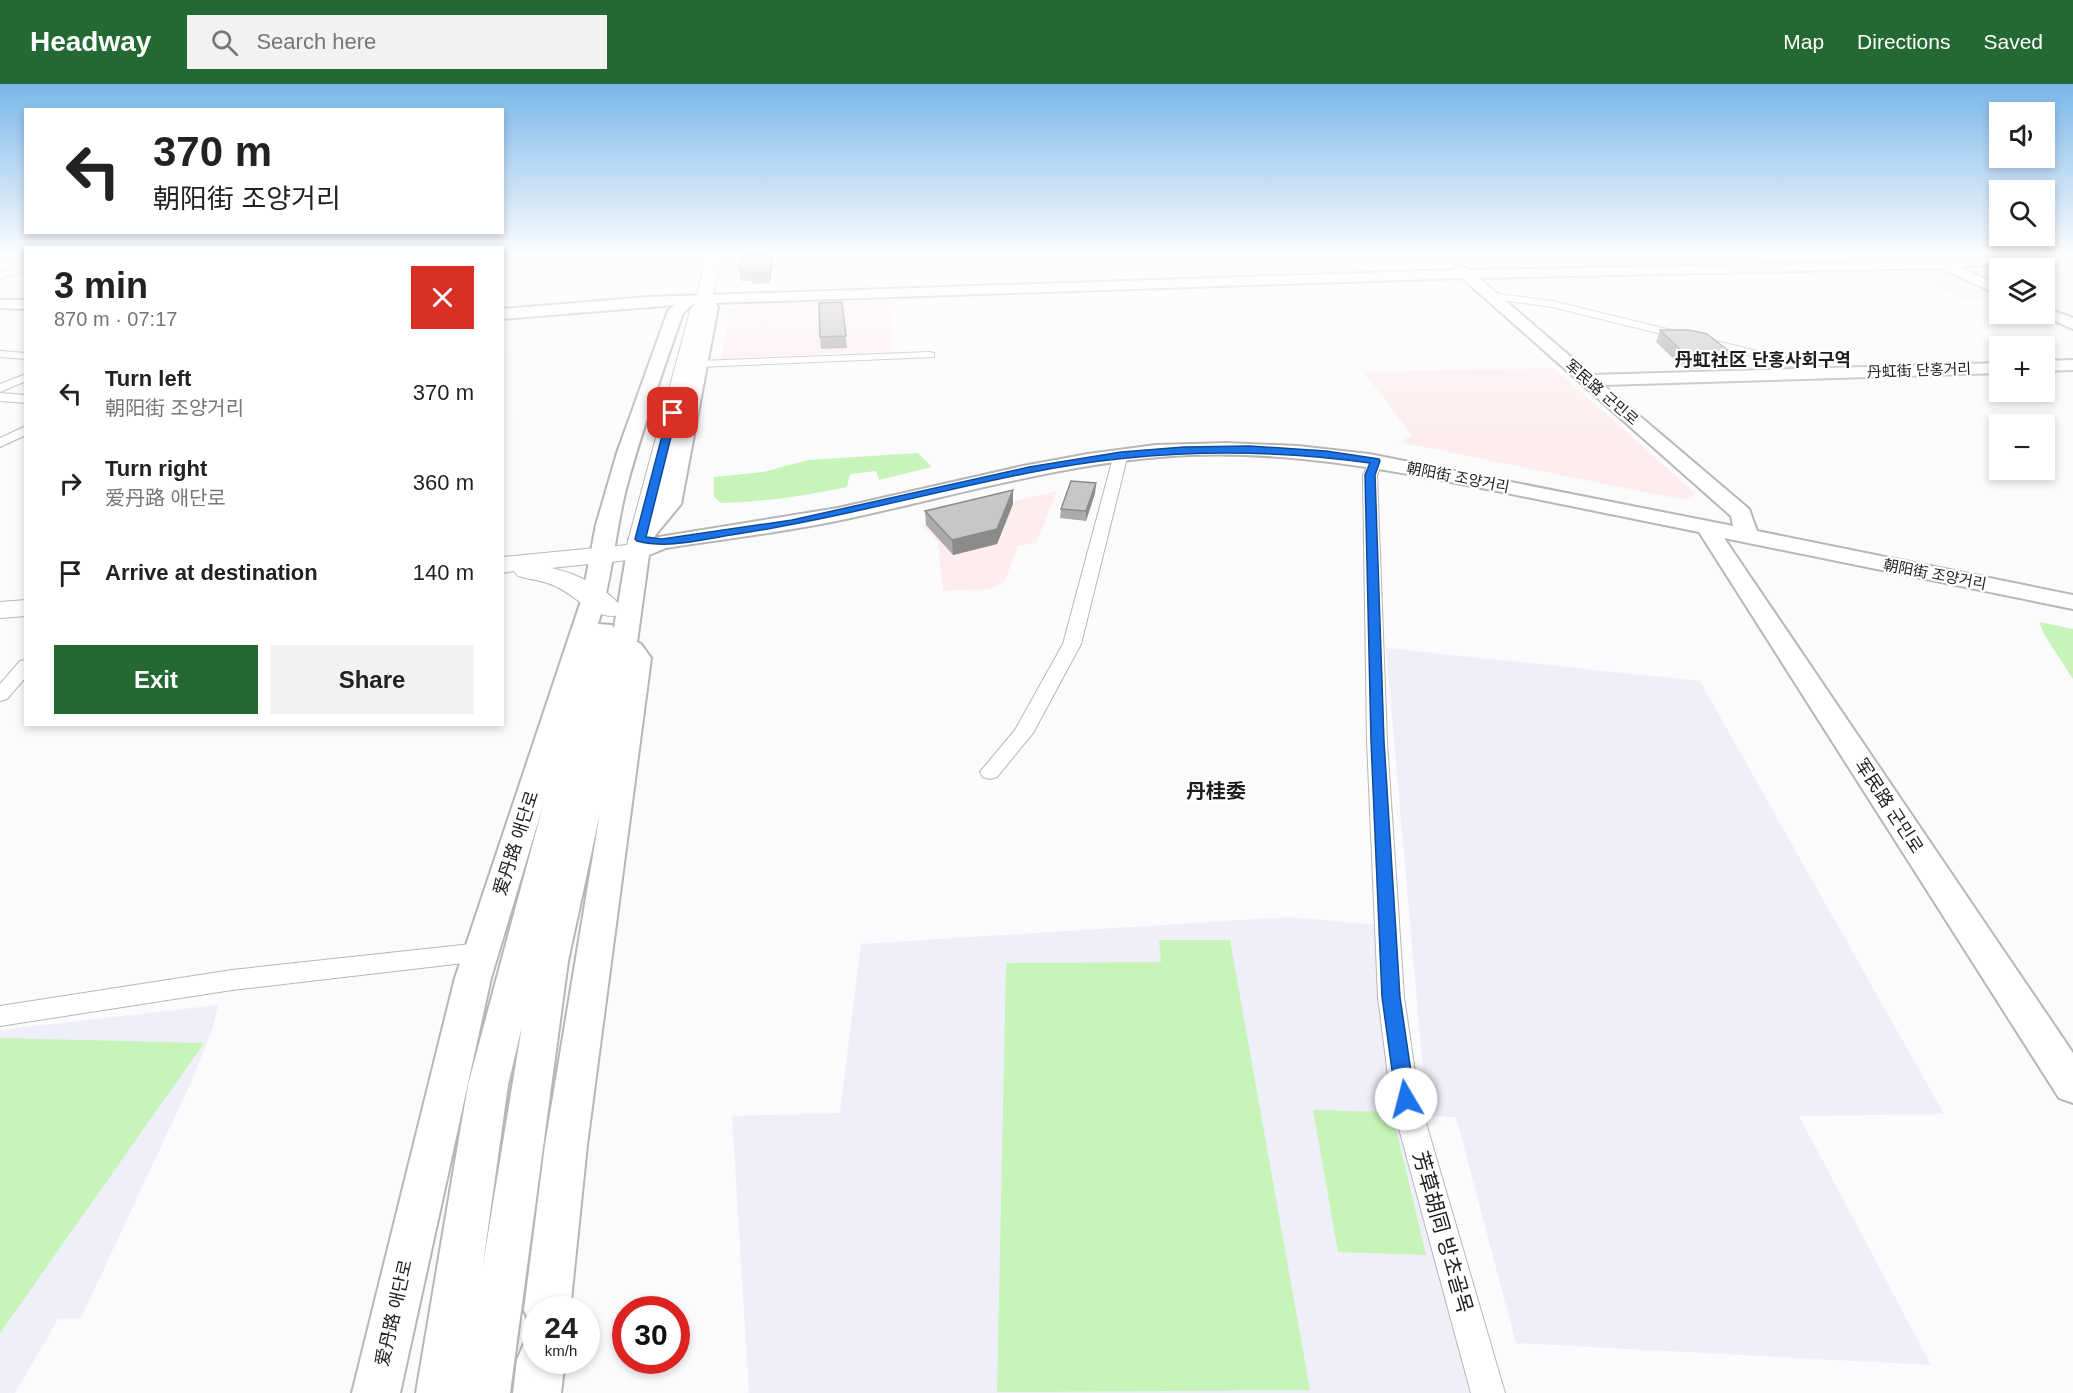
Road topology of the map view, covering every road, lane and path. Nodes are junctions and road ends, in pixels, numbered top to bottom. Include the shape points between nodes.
1 (690, 316) edge
2 (708, 316) edge
3 (1514, 316) edge
4 (1602, 316) edge
5 (2055, 317) edge
6 (2073, 324) edge
7 (0, 354) edge
8 (930, 355) dead end
9 (24, 356) edge
10 (699, 364) junction
11 (2073, 365) edge
12 (2055, 366) edge
13 (1989, 368) edge
14 (1836, 373) junction
15 (24, 378) edge
16 (1587, 380) junction
17 (0, 388) edge
18 (0, 397) edge
19 (24, 399) edge
20 (24, 431) edge
21 (0, 443) edge
22 (1121, 454) junction
23 (1376, 461) junction
24 (1706, 527) junction
25 (1747, 536) junction
26 (627, 547) junction
27 (504, 553) edge
28 (504, 567) edge
29 (504, 567) edge
30 (24, 594) edge
31 (0, 595) edge
32 (2073, 602) edge
33 (24, 608) edge
34 (0, 610) edge
35 (609, 615) junction
36 (24, 667) edge
37 (0, 695) edge
38 (990, 772) dead end
39 (482, 952) junction
40 (0, 1016) edge
41 (2073, 1086) edge
42 (549, 1296) edge
43 (539, 1374) edge
44 (376, 1393) edge
45 (440, 1393) edge
46 (486, 1393) edge
47 (537, 1393) edge
48 (1488, 1393) edge

1 - 26 main road, 爱丹路 애단로
2 - 10 main road, 爱丹路 애단로
3 - 16 main road, 军民路 군민로
4 - 14 street
5 - 6 main road
7 - 9 street
8 - 10 street
10 - 26 main road, 爱丹路 애단로 via 670,504
11 - 12 main road
13 - 14 main road, 丹虹街 단홍거리
14 - 16 main road, 丹虹街 단홍거리
15 - 17 street
16 - 25 main road, 军民路 군민로 via 1741,514
18 - 19 street
20 - 21 street
22 - 23 main road, 朝阳街 조양거리 via 1250,449
22 - 26 main road, 朝阳街 조양거리 via 1029,470 821,518
22 - 38 street via 1072,644 1023,733
23 - 24 main road, 朝阳街 조양거리
23 - 48 street, 芳草胡同 방초골목 via 1370,475 1370,498 1377,741 1391,997 1406,1099
24 - 25 main road, 朝阳街 조양거리
24 - 41 main road, 军民路 군민로
25 - 32 main road, 朝阳街 조양거리
26 - 27 main road, 朝阳街 조양거리
26 - 28 main road, 朝阳街 조양거리
26 - 35 main road, 爱丹路 애단로
29 - 35 main road via 552,575 580,586
30 - 31 main road
33 - 34 main road
35 - 39 main road, 爱丹路 애단로
35 - 42 main road via 638,658 566,1145
35 - 45 main road, 爱丹路 애단로 via 571,750 488,1085
35 - 46 main road, 爱丹路 애단로 via 550,961
36 - 37 street
39 - 40 street via 232,980
39 - 44 main road, 爱丹路 애단로
43 - 47 main road

